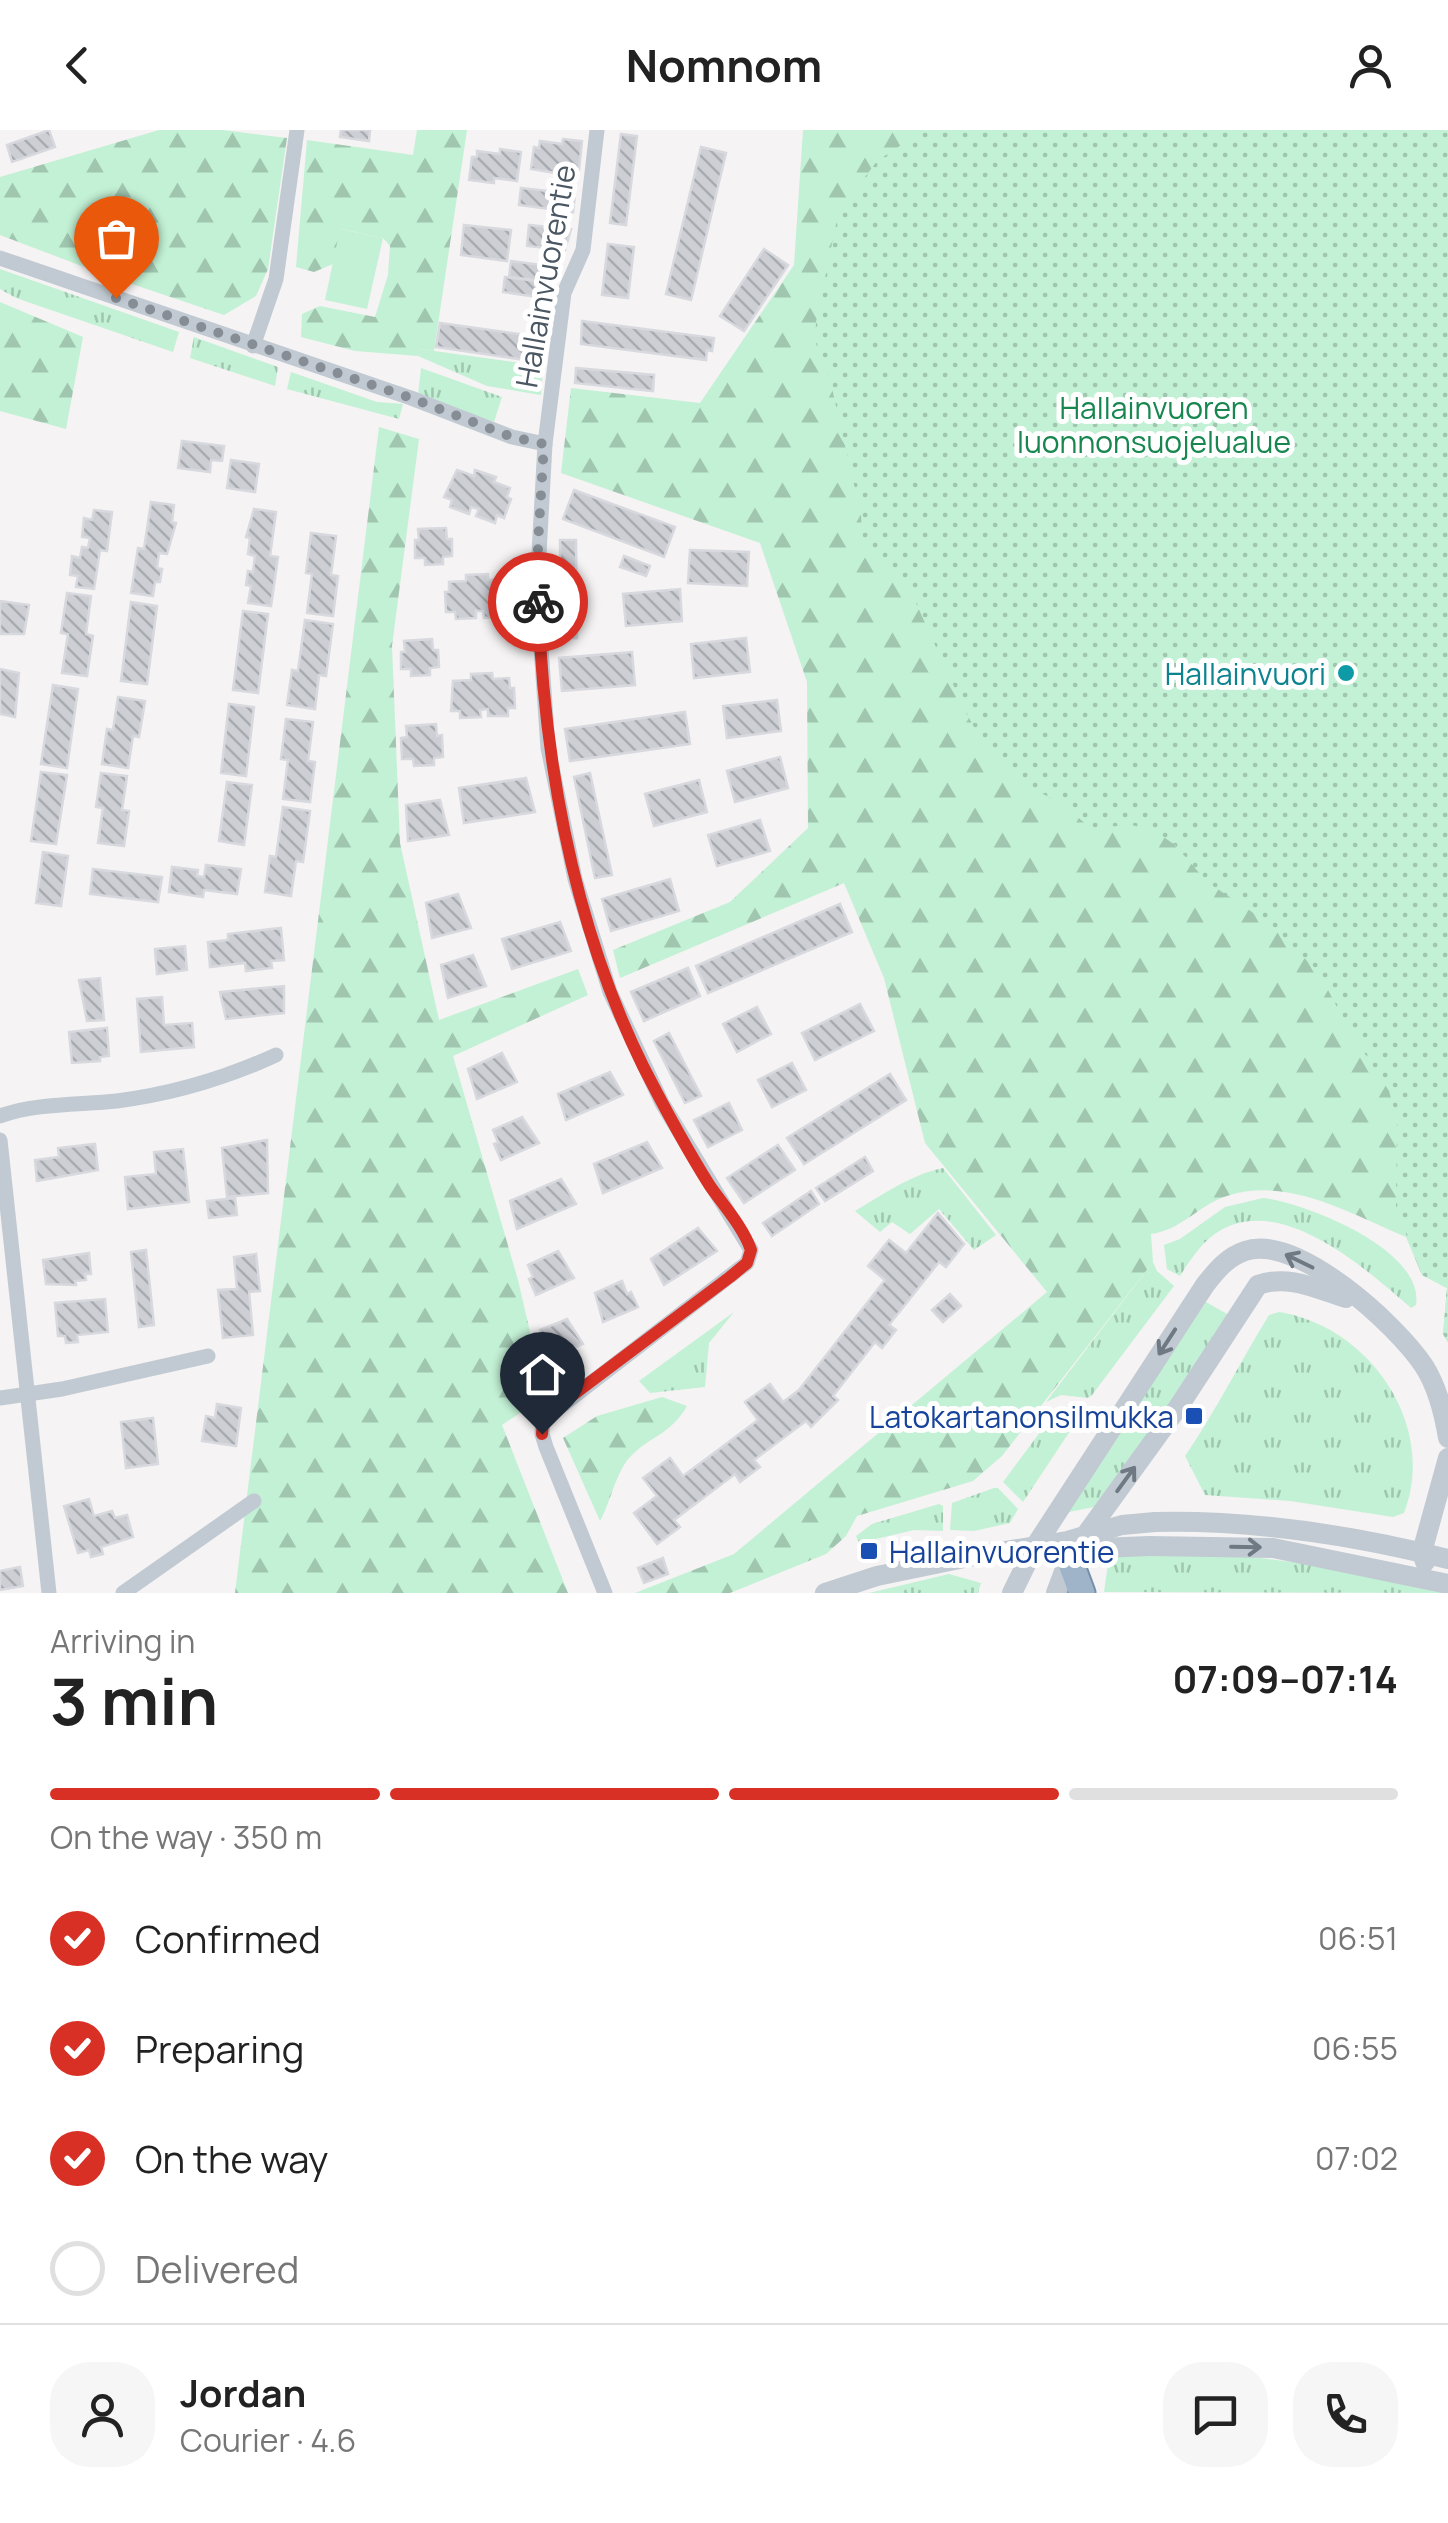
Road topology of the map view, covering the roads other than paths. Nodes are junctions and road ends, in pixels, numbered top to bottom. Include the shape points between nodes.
1 (297, 130) edge
2 (597, 130) edge
3 (0, 258) edge
4 (253, 346) junction
5 (544, 444) junction
6 (276, 1054) dead end
7 (0, 1116) edge
8 (0, 1140) edge
9 (1367, 1305) junction
10 (208, 1356) dead end
11 (28, 1395) junction
12 (0, 1398) edge
13 (1448, 1438) edge
14 (1448, 1458) edge
15 (254, 1502) dead end
16 (1068, 1549) junction
17 (1422, 1552) junction
18 (1448, 1561) edge
19 (1439, 1581) edge
20 (49, 1593) edge
21 (123, 1593) edge
22 (605, 1593) edge
23 (825, 1593) edge
24 (1012, 1593) edge
25 (1056, 1593) edge
26 (1082, 1593) edge

1 - 4 street via 276,279
2 - 5 street, Hallainvuorentie via 582,250 564,293
3 - 4 street
4 - 5 street
5 - 22 street, Hallainvuorentie via 541,664 548,748 575,879 610,992 644,1066 751,1250 747,1263 543,1420 550,1458
6 - 7 street via 153,1096
8 - 11 street
9 - 13 street via 1426,1368
16 -> 9 street via 1179,1406 1258,1285 1294,1282
9 -> 24 street via 1305,1262 1270,1248 1223,1262 1034,1548
10 - 11 street
11 - 12 street
11 - 20 street
14 - 17 street
15 - 21 street
16 - 17 street, bridge via 1100,1530 1200,1521 1277,1526
16 -> 19 street, bridge via 1273,1548
16 - 23 street, bridge via 969,1558
16 - 25 street
16 - 26 highway
17 - 18 street
17 - 19 street
18 - 19 street

